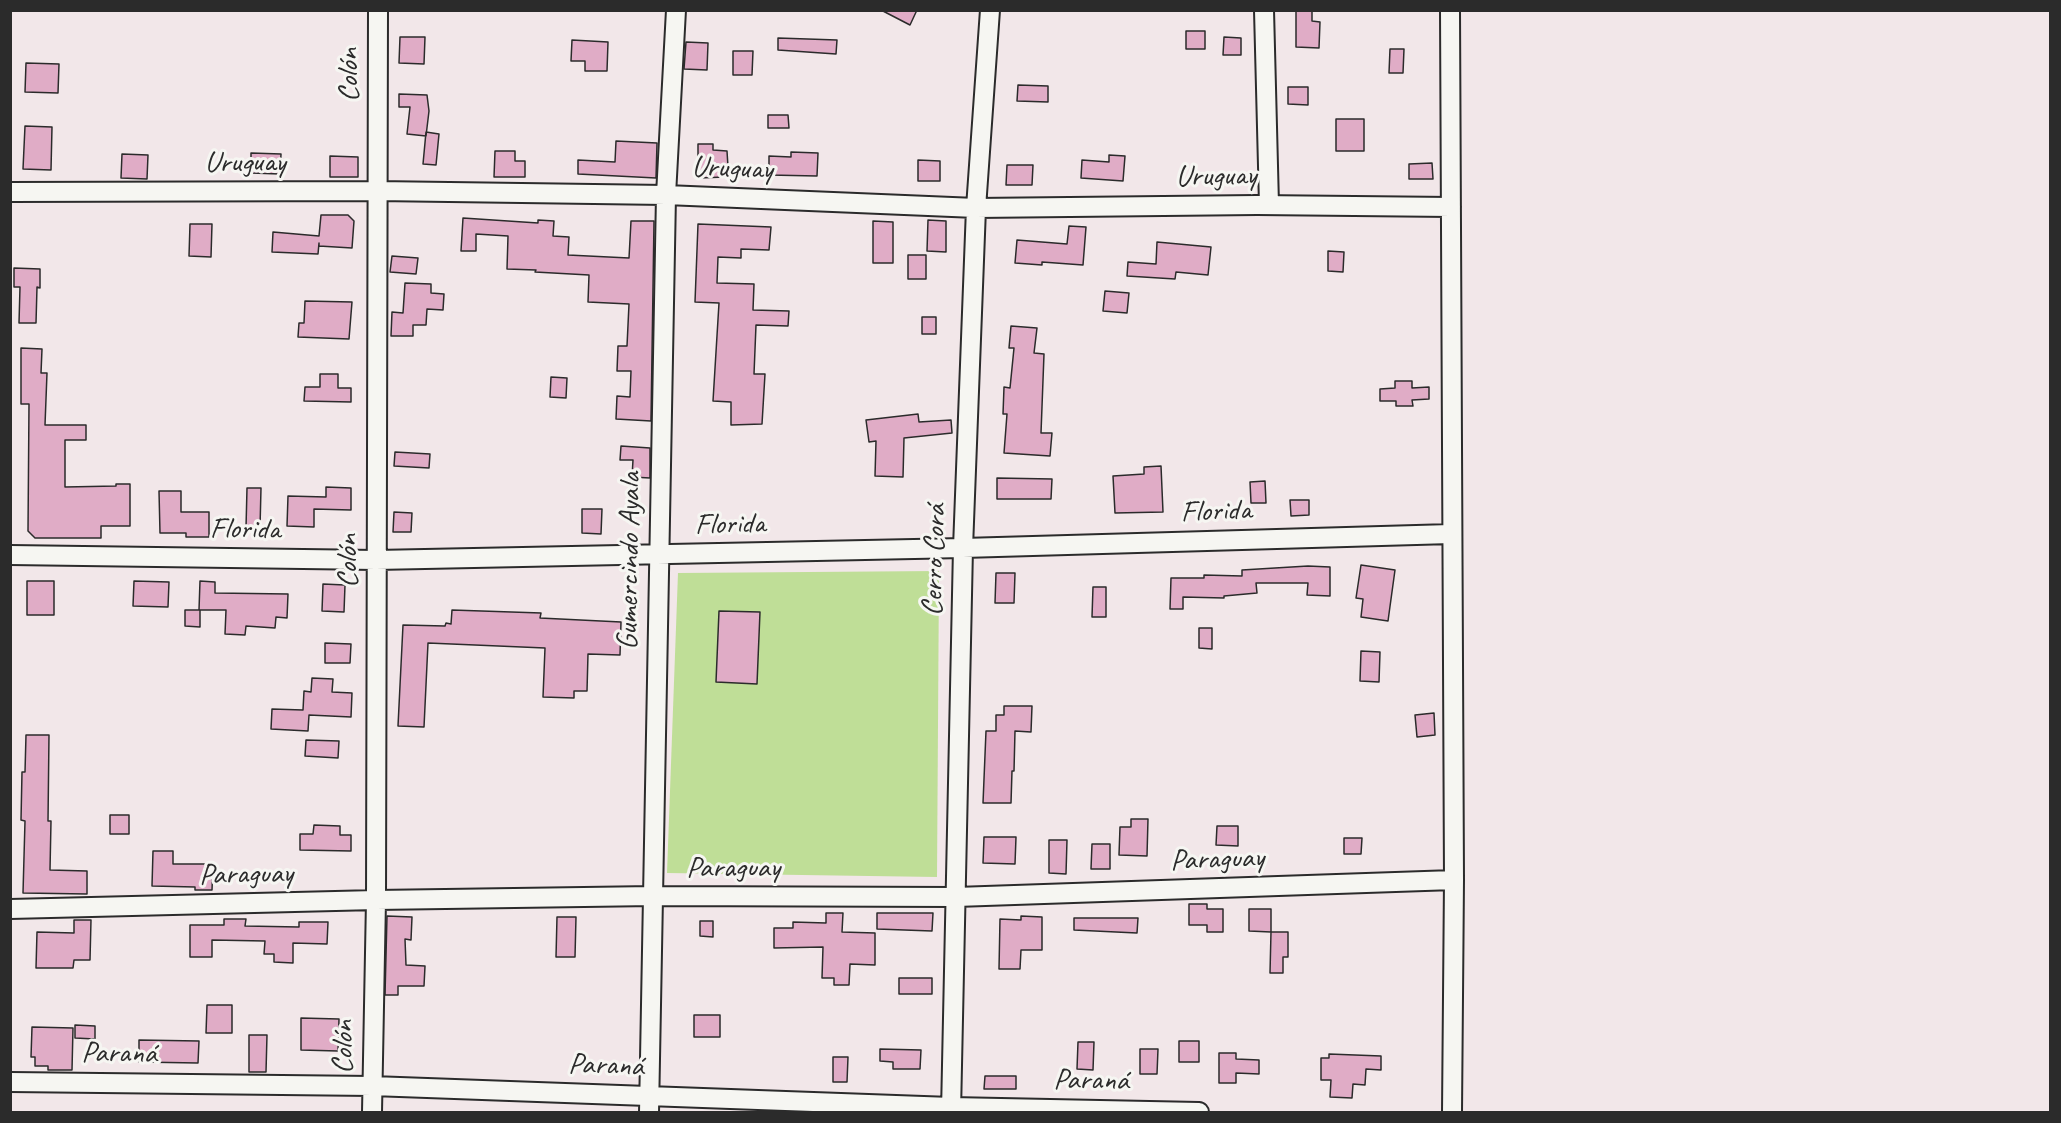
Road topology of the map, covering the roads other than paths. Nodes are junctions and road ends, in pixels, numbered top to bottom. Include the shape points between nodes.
1 (378, 10) edge
2 (676, 10) edge
3 (990, 10) edge
4 (1264, 10) edge
5 (1450, 10) edge
6 (377, 191) junction
7 (10, 192) edge
8 (666, 195) junction
9 (1269, 205) junction
10 (1451, 207) junction
11 (976, 208) junction
12 (1451, 534) junction
13 (963, 548) junction
14 (10, 555) edge
15 (659, 556) junction
16 (376, 560) junction
17 (1454, 880) junction
18 (653, 896) junction
19 (956, 897) junction
20 (376, 900) junction
21 (10, 909) edge
22 (10, 1082) edge
23 (372, 1086) junction
24 (650, 1104) edge
25 (951, 1110) edge
26 (372, 1113) edge
27 (1199, 1113) edge
28 (1452, 1113) edge

1 - 6 street, Colón
2 - 8 street, Gumercindo Ayala
3 - 11 street, Cerro Corá
4 - 9 street
5 - 10 street
6 - 7 street, Uruguay
6 - 8 street, Uruguay
6 - 16 street, Colón
8 - 11 street, Uruguay
8 - 15 street, Gumercindo Ayala
9 - 10 street, Uruguay
9 - 11 street, Uruguay
10 - 12 street
11 - 13 street, Cerro Corá
12 - 13 street, Florida
12 - 17 street
13 - 15 street, Florida
13 - 19 street, Cerro Corá
14 - 16 street, Florida
15 - 16 street, Florida
15 - 18 street, Gumercindo Ayala
16 - 20 street, Colón
17 - 19 street, Paraguay
17 - 28 street
18 - 19 street, Paraguay
18 - 20 street, Paraguay
18 - 24 street, Gumercindo Ayala
19 - 25 street, Cerro Corá
20 - 21 street, Paraguay
20 - 23 street, Colón
22 - 23 street, Paraná
23 - 24 street, Paraná
23 - 26 street, Colón
24 - 25 street, Paraná
25 - 27 street, Paraná

